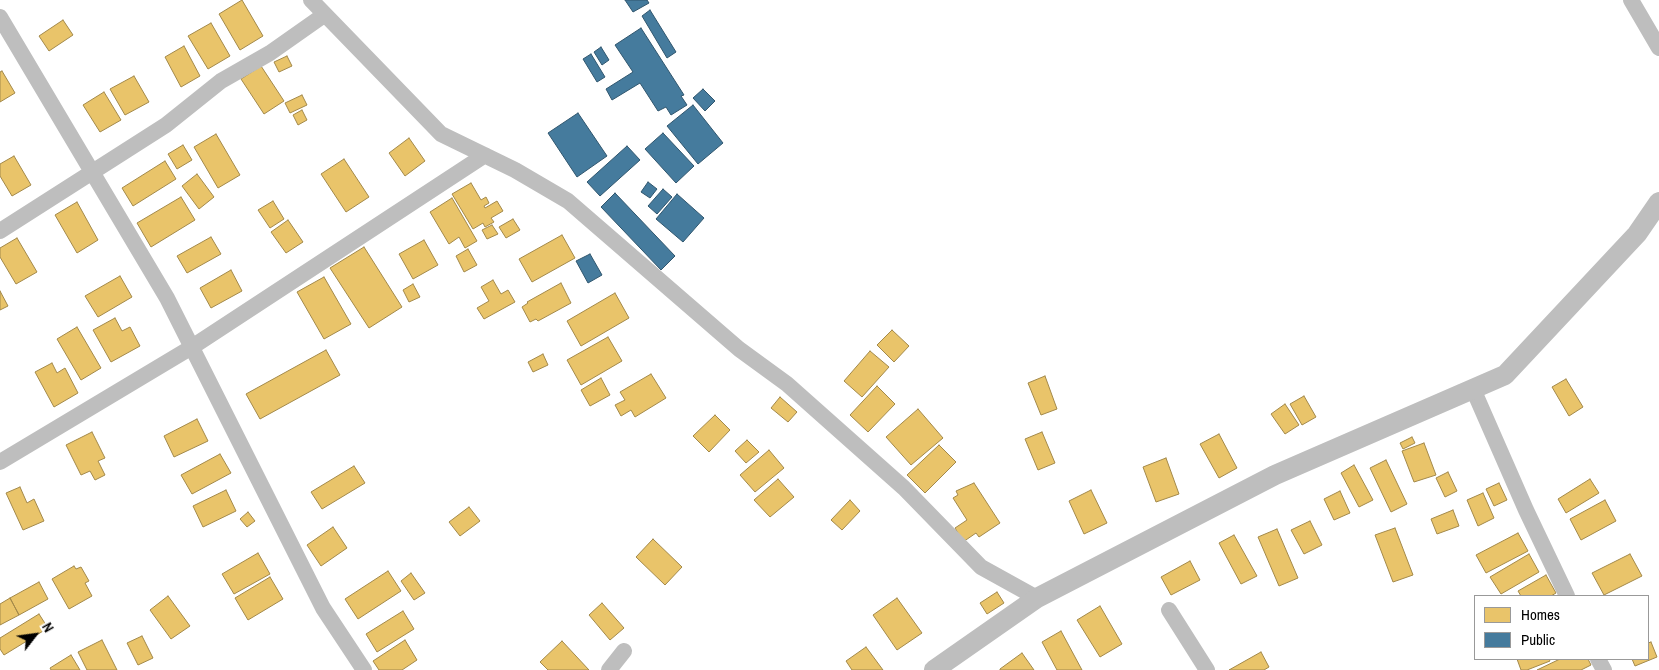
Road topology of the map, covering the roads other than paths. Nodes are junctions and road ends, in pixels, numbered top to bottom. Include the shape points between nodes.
1 (311, 0) edge
2 (1631, 0) edge
3 (324, 15) junction
4 (0, 17) edge
5 (1659, 48) edge
6 (485, 155) junction
7 (92, 171) junction
8 (1659, 202) edge
9 (0, 231) edge
10 (192, 347) junction
11 (1473, 389) junction
12 (0, 462) edge
13 (1567, 595) edge
14 (1037, 598) junction
15 (1169, 610) dead end
16 (624, 651) dead end
17 (364, 670) edge
18 (609, 670) edge
19 (934, 670) edge
20 (1207, 670) edge

1 - 3 street
2 - 5 street
3 - 6 street via 441,134
3 - 7 street via 221,80 166,125
4 - 7 street
6 - 10 street
6 - 14 street via 568,201 739,349 787,384 904,488 981,567
7 - 9 street
7 - 10 street via 168,298
8 - 11 street via 1637,234 1505,375
10 - 12 street
10 - 17 street via 323,608
11 - 13 street
11 - 14 street via 1275,475
14 - 19 street
15 - 20 street
16 - 18 street

